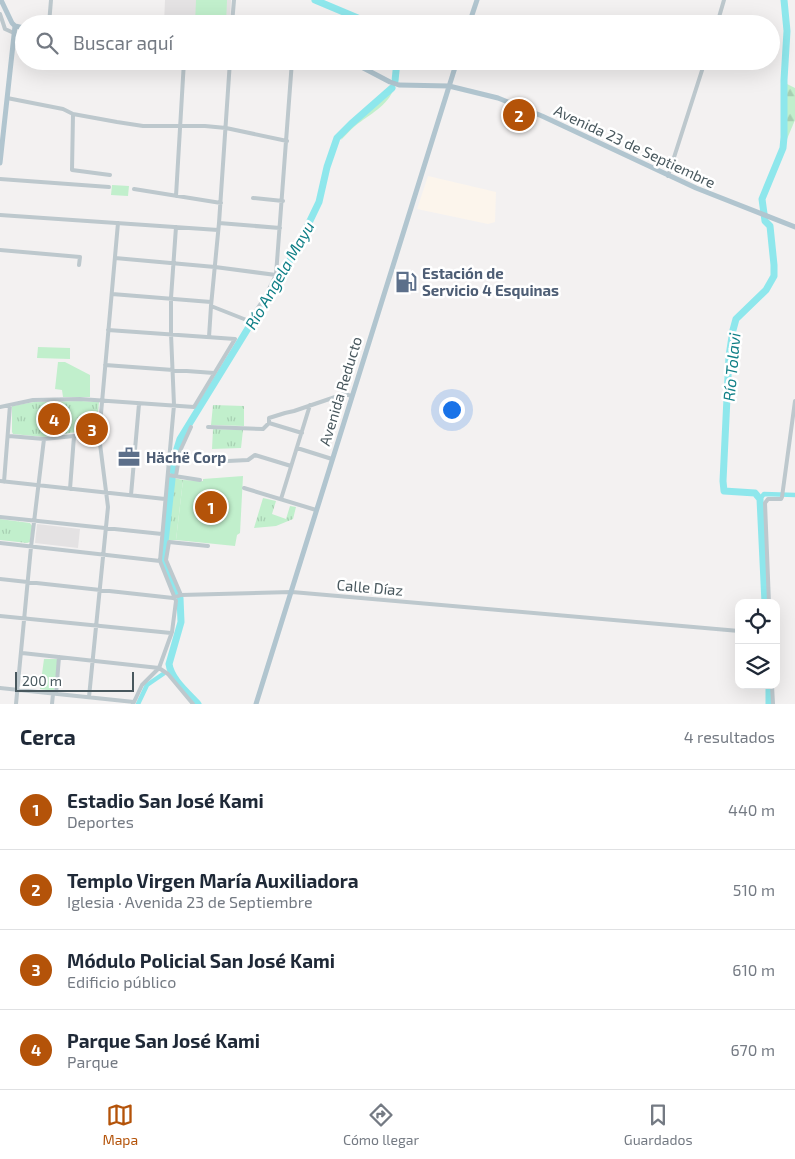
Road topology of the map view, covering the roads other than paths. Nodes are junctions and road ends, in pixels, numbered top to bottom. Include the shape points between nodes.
1 (1, 0) edge
2 (51, 0) edge
3 (234, 0) edge
4 (477, 0) edge
5 (724, 0) edge
6 (0, 14) edge
7 (50, 15) edge
8 (233, 15) edge
9 (472, 15) edge
10 (720, 15) edge
11 (15, 26) joint
12 (14, 33) junction
13 (183, 70) edge
14 (229, 70) edge
15 (291, 70) edge
16 (367, 70) edge
17 (454, 70) edge
18 (702, 70) edge
19 (449, 86) junction
20 (7, 98) junction
21 (73, 114) junction
22 (180, 126) junction
23 (226, 128) junction
24 (287, 141) junction
25 (0, 163) edge
26 (110, 175) dead end
27 (668, 176) junction
28 (0, 179) edge
29 (109, 187) dead end
30 (134, 188) dead end
31 (176, 196) junction
32 (253, 198) dead end
33 (282, 201) junction
34 (221, 202) junction
35 (0, 215) edge
36 (118, 223) junction
37 (219, 223) junction
38 (176, 227) junction
39 (795, 227) edge
40 (280, 228) junction
41 (218, 230) junction
42 (0, 250) edge
43 (115, 258) junction
44 (172, 264) junction
45 (79, 266) dead end
46 (215, 267) junction
47 (276, 275) junction
48 (112, 294) junction
49 (171, 298) junction
50 (211, 304) junction
51 (108, 330) junction
52 (171, 334) junction
53 (209, 337) junction
54 (105, 365) junction
55 (173, 370) junction
56 (214, 373) junction
57 (352, 396) junction
58 (102, 400) junction
59 (795, 400) edge
60 (140, 404) junction
61 (10, 405) junction
62 (174, 405) junction
63 (310, 405) junction
64 (0, 407) edge
65 (270, 422) junction
66 (190, 427) dead end
67 (208, 427) dead end
68 (302, 433) junction
69 (9, 436) junction
70 (74, 436) junction
71 (99, 436) junction
72 (44, 439) junction
73 (297, 448) junction
74 (332, 459) junction
75 (208, 462) dead end
76 (291, 466) junction
77 (168, 475) junction
78 (176, 476) junction
79 (200, 480) dead end
80 (2, 482) edge
81 (39, 486) junction
82 (244, 488) dead end
83 (70, 489) junction
84 (106, 493) junction
85 (131, 496) junction
86 (166, 499) junction
87 (281, 499) junction
88 (316, 510) junction
89 (0, 516) edge
90 (35, 520) junction
91 (106, 528) junction
92 (162, 534) junction
93 (0, 543) edge
94 (208, 546) dead end
95 (31, 547) junction
96 (103, 555) junction
97 (160, 561) junction
98 (0, 579) edge
99 (28, 582) junction
100 (100, 590) junction
101 (292, 592) junction
102 (181, 595) junction
103 (175, 596) junction
104 (768, 599) edge
105 (0, 616) edge
106 (25, 619) junction
107 (96, 626) junction
108 (735, 631) edge
109 (171, 633) junction
110 (22, 653) junction
111 (59, 657) junction
112 (92, 660) junction
113 (159, 668) junction
114 (0, 688) edge
115 (772, 689) edge
116 (18, 690) junction
117 (54, 694) junction
118 (89, 697) junction
119 (133, 703) edge
120 (16, 704) edge
121 (52, 704) edge
122 (193, 704) edge
123 (256, 704) edge
124 (773, 704) edge

1 - 11 main road
2 - 7 street
3 - 8 street
4 - 9 main road
5 - 10 street
6 - 12 street via 5,29
11 - 12 main road
12 - 20 main road
13 - 22 street
14 - 23 street
15 - 24 street
16 - 19 main road, Avenida 23 de Septiembre via 399,85
17 - 19 main road, Avenida Reducto
18 - 27 street
19 - 27 main road, Avenida 23 de Septiembre via 498,98 537,114
19 - 57 main road, Avenida Reducto
20 - 21 street via 63,109
20 - 25 main road
21 - 22 street via 143,126
21 - 26 street via 72,170
22 - 23 street
22 - 31 street
23 - 24 street
23 - 34 street
24 - 33 street
27 - 39 main road, Avenida 23 de Septiembre
28 - 29 street
30 - 31 street
31 - 34 street
32 - 33 street
33 - 40 street
34 - 37 street
35 - 36 street
36 - 38 street
36 - 43 street
37 - 40 street
37 - 41 street
38 - 41 street
38 - 44 street
40 - 47 street
41 - 46 street
42 - 45 street via 80,257
43 - 44 street
43 - 48 street
44 - 46 street
44 - 49 street
46 - 47 street
46 - 50 street
47 - 50 street via 249,321
48 - 49 street
48 - 51 street
49 - 50 street
49 - 52 street
50 - 53 street
51 - 52 street
51 - 54 street
52 - 53 street
52 - 55 street
53 - 56 street via 235,339
54 - 55 street
54 - 58 street
55 - 56 street
55 - 62 street
56 - 62 street via 194,407
57 - 63 street via 344,394
57 - 74 main road, Avenida Reducto
58 - 60 street
58 - 61 street via 33,400
58 - 71 street
59 - 104 street via 782,499 768,499 765,503 763,556
60 - 62 street
60 - 85 street
61 - 64 street
61 - 69 street
62 - 77 street
63 - 65 street via 269,418
63 - 68 street
65 - 67 street via 263,429
65 - 68 street
66 - 78 street via 180,451
68 - 73 street
69 - 72 street
69 - 80 street
70 - 71 street
70 - 72 street
70 - 83 street
71 - 84 street
72 - 81 street
73 - 74 street
73 - 76 street
74 - 88 main road, Avenida Reducto
75 - 76 street via 248,460 255,455
76 - 87 street
77 - 78 street
77 - 86 street
78 - 79 street
80 - 81 street
81 - 83 street
81 - 90 street
82 - 87 street
83 - 84 street
84 - 85 street
84 - 91 street
85 - 86 street
86 - 92 street
87 - 88 street
88 - 101 main road, Avenida Reducto
89 - 90 street
90 - 91 street
90 - 95 street
91 - 92 street
91 - 96 street
92 - 97 street
93 - 95 street
94 - 102 street via 169,542 166,560
95 - 96 street
95 - 99 street
96 - 97 street
96 - 100 street
97 - 103 street
98 - 99 street, Calle Díaz
99 - 100 street, Calle Díaz
99 - 106 street
100 - 103 street, Calle Díaz
100 - 107 street
101 - 102 street, Calle Díaz
101 - 108 street, Calle Díaz
101 - 123 main road, Avenida Reducto
102 - 103 street, Calle Díaz
103 - 109 street
105 - 106 street
106 - 107 street
106 - 110 street
107 - 109 street
107 - 112 street
109 - 113 street
110 - 111 street
110 - 116 street
111 - 112 street
111 - 117 street
112 - 113 street
112 - 118 street
113 - 119 street via 142,685
113 - 122 street
114 - 116 street
115 - 124 street
116 - 117 street
116 - 120 street
117 - 118 street
117 - 121 street
118 - 119 street

